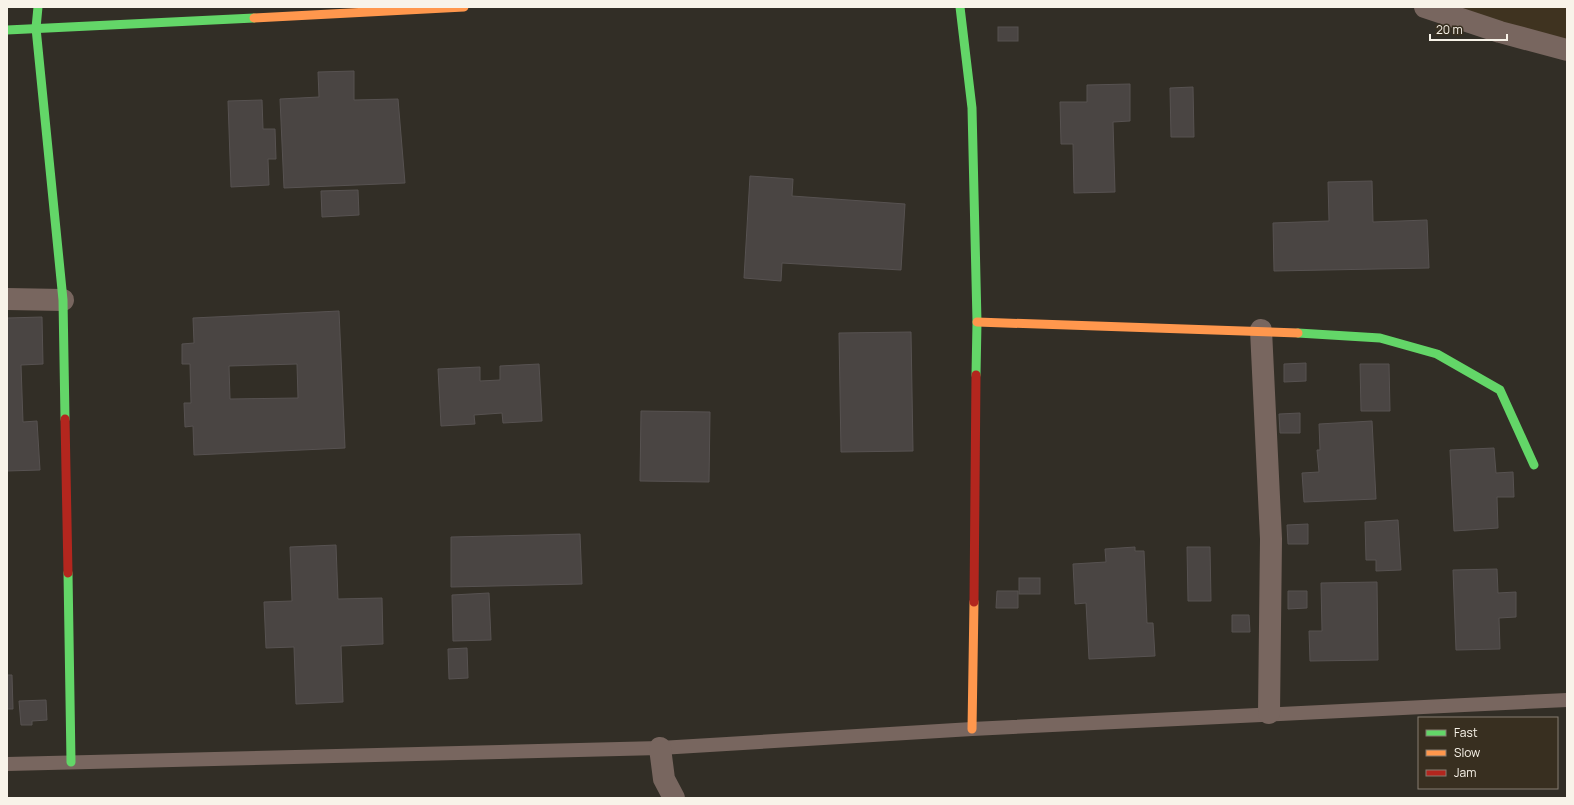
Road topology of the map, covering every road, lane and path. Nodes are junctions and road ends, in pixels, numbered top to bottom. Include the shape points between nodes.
1 (38, 7) edge
2 (464, 7) edge
3 (960, 7) edge
4 (1425, 7) edge
5 (36, 28) junction
6 (7, 30) edge
7 (1567, 50) edge
8 (7, 299) edge
9 (62, 300) junction
10 (977, 322) junction
11 (1261, 330) junction
12 (1534, 465) dead end
13 (1567, 700) edge
14 (1268, 713) junction
15 (972, 729) junction
16 (660, 748) junction
17 (71, 762) junction
18 (7, 764) edge
19 (674, 798) edge

1 - 5 street
2 - 5 street
3 - 10 street via 972,108
4 - 7 street via 1500,32
5 - 6 street
5 - 9 street
8 - 9 street
9 - 17 street
10 - 11 street
10 - 15 street
11 - 12 street via 1380,338 1437,354 1500,390
11 - 14 street via 1271,539
13 - 14 lane
14 - 15 lane
15 - 16 lane
16 - 17 lane
16 - 19 street via 664,779
17 - 18 lane

